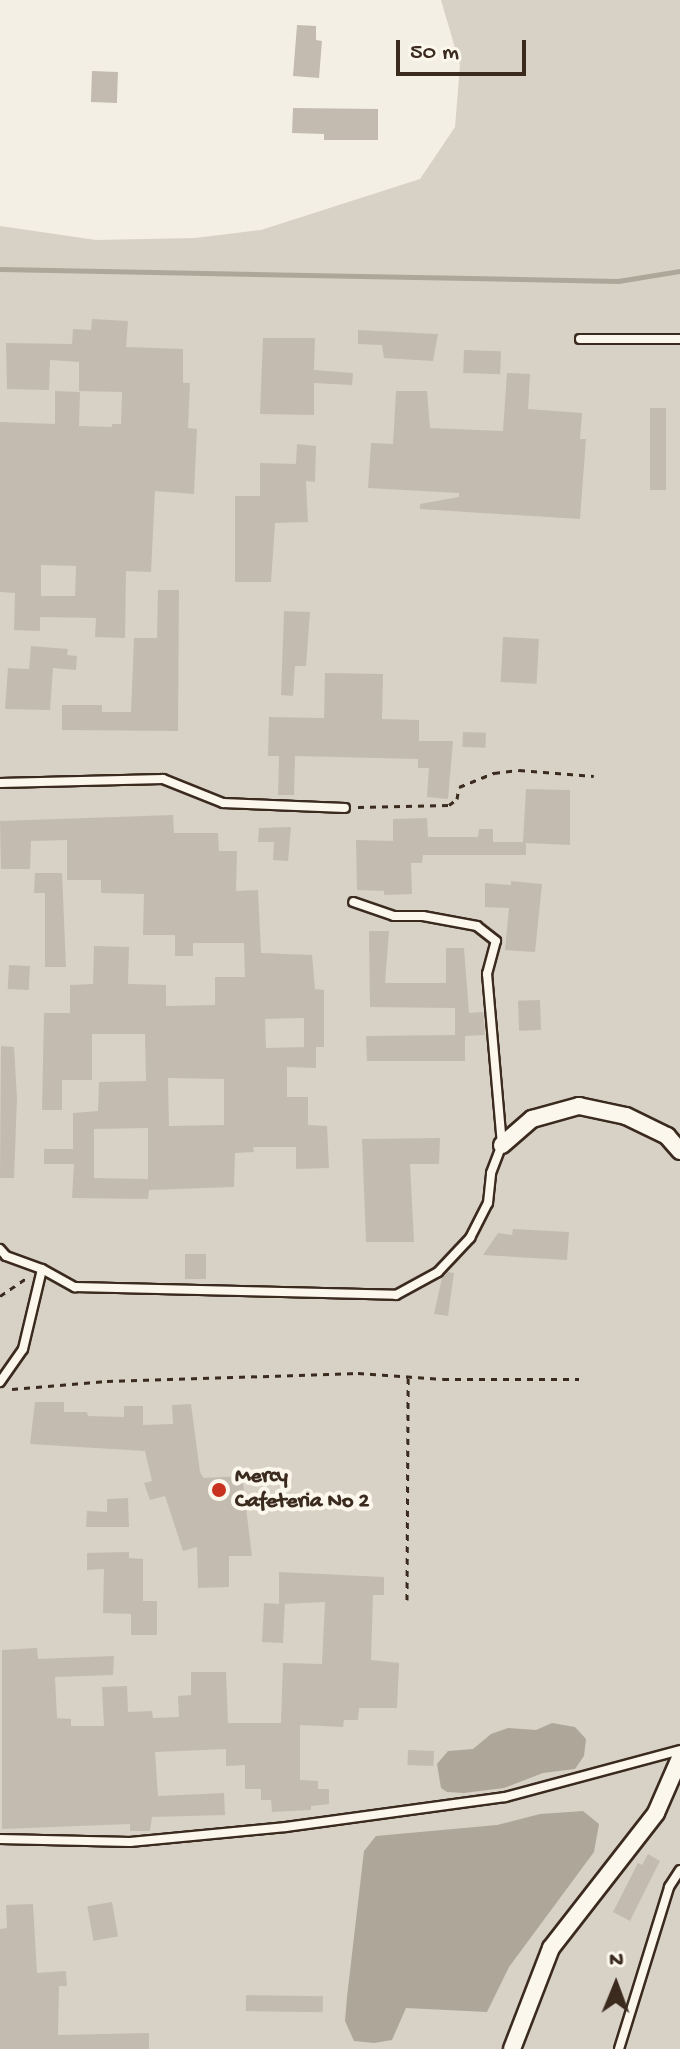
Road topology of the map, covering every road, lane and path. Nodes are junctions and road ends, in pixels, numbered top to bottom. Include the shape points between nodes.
1 (580, 339) dead end
2 (680, 339) edge
3 (594, 776) dead end
4 (0, 783) edge
5 (345, 808) joint
6 (353, 902) dead end
7 (502, 1145) junction
8 (680, 1151) edge
9 (0, 1249) edge
10 (42, 1269) junction
11 (0, 1296) edge
12 (408, 1376) junction
13 (579, 1379) dead end
14 (0, 1382) edge
15 (0, 1392) edge
16 (407, 1600) dead end
17 (680, 1750) edge
18 (680, 1758) edge
19 (0, 1839) edge
20 (680, 1870) edge
21 (512, 2049) edge
22 (619, 2049) edge

1 - 2 lane
3 - 5 path via 494,773 459,787 457,799 449,805
4 - 5 lane via 163,779 223,803
6 - 7 lane via 394,916 477,926 496,941 487,974
7 - 8 street via 532,1119 579,1106 626,1116 667,1136
7 - 10 lane via 491,1173 488,1203 470,1238 438,1272 396,1295 75,1287
9 - 10 lane
10 - 11 path
10 - 14 lane via 23,1349
12 - 13 path
12 - 15 path via 245,1375 21,1386
12 - 16 path
17 - 19 lane via 505,1797 302,1825 130,1842
18 - 21 street via 656,1813 551,1948
20 - 22 lane via 669,1887

